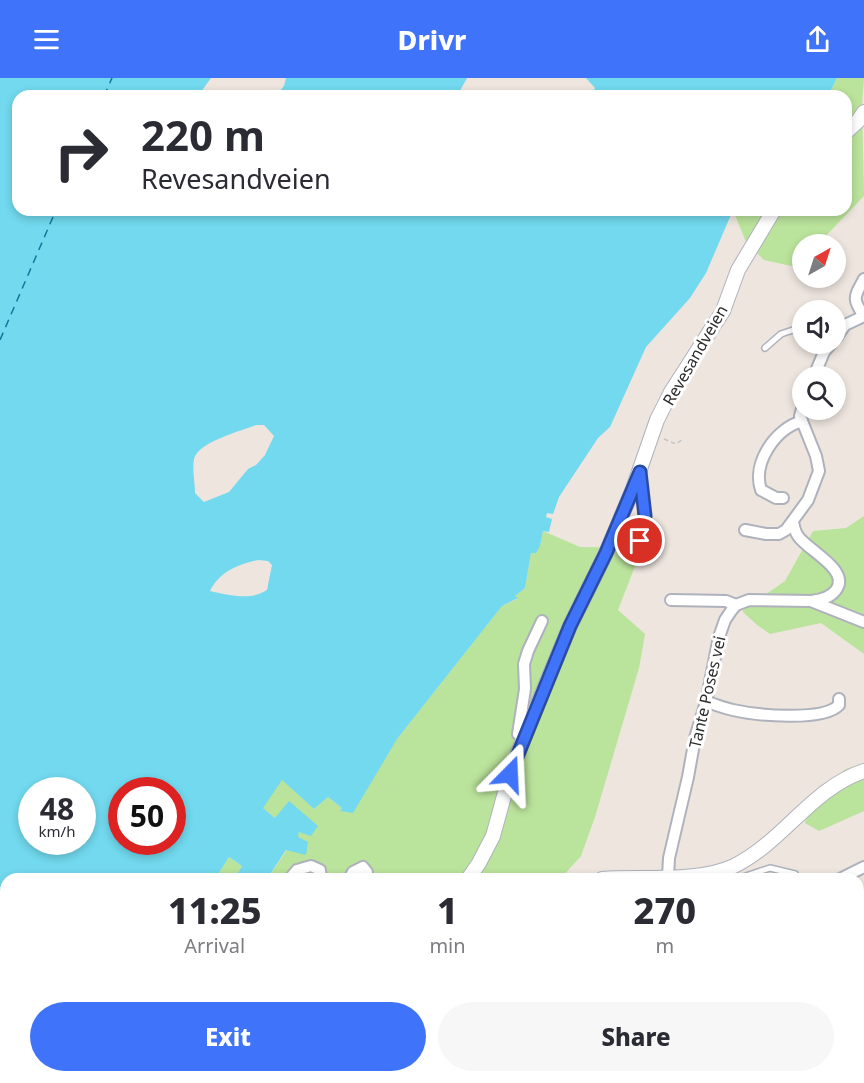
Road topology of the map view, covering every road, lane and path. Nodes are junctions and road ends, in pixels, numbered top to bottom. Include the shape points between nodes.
1 (864, 112) edge
2 (852, 126) edge
3 (770, 216) edge
4 (864, 279) edge
5 (864, 316) edge
6 (846, 322) edge
7 (792, 330) edge
8 (765, 348) dead end
9 (802, 421) joint
10 (653, 434) junction
11 (683, 439) dead end
12 (640, 472) junction
13 (783, 498) dead end
14 (793, 522) junction
15 (745, 530) dead end
16 (640, 541) dead end
17 (671, 600) dead end
18 (811, 601) junction
19 (735, 605) junction
20 (542, 621) dead end
21 (864, 622) edge
22 (839, 699) dead end
23 (706, 702) junction
24 (524, 737) junction
25 (864, 771) edge
26 (864, 867) edge
27 (723, 870) junction
28 (294, 873) edge
29 (320, 873) edge
30 (352, 873) edge
31 (367, 873) edge
32 (472, 873) edge
33 (673, 873) edge
34 (706, 873) edge
35 (728, 873) edge
36 (755, 873) edge
37 (791, 873) edge
38 (850, 873) edge

1 - 2 main road
3 - 10 main road, Revesandveien via 738,270 723,311 672,392
4 - 5 street via 855,301
5 - 6 street
7 - 8 lane
9 - 13 street via 771,442 762,462 761,490
9 - 14 street via 819,471 808,500
10 - 11 path via 676,444
10 - 12 main road, Revesandveien
12 - 16 lane, Revesandveien via 645,516
12 - 24 main road, Revesandveien
14 - 15 street via 778,534
14 - 18 street via 801,539 840,578 833,594
17 - 19 street via 726,601
18 - 19 street via 749,600
18 - 21 street
19 - 23 street, Tante Poses vei via 718,637
20 - 24 street via 524,664 525,689 518,734
22 - 23 street via 833,710 804,715 757,714
23 - 33 street, Tante Poses vei via 667,866
24 - 32 main road, Revesandveien via 493,836
25 - 27 main road via 827,791 754,854
26 - 38 street
27 - 34 main road
27 - 35 lane
28 - 29 street via 311,866
30 - 31 street via 363,867
36 - 37 lane via 770,868

